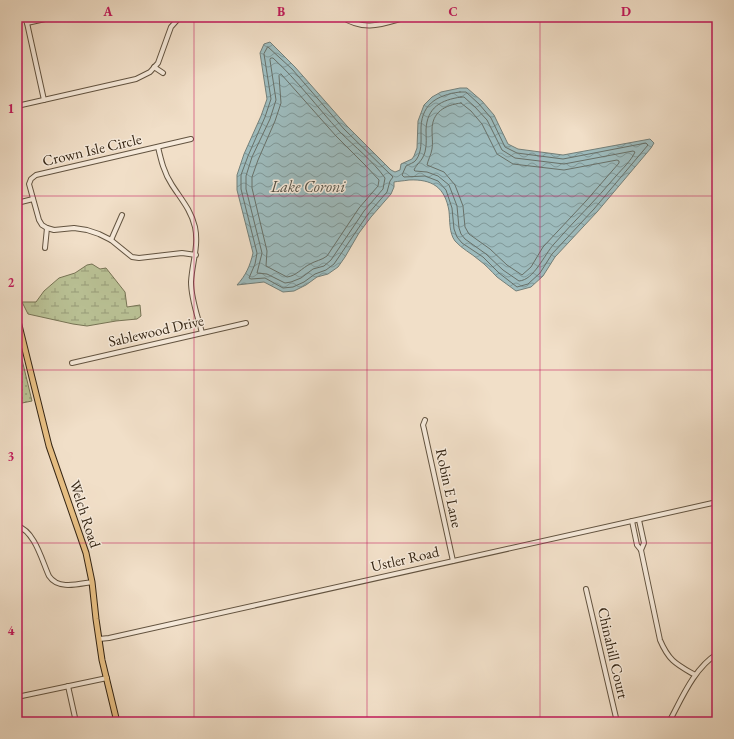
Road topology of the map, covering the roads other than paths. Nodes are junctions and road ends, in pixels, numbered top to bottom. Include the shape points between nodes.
1 (24, 17) edge
2 (54, 17) edge
3 (180, 17) edge
4 (342, 17) edge
5 (407, 17) edge
6 (27, 23) junction
7 (154, 68) junction
8 (163, 73) dead end
9 (44, 100) junction
10 (17, 106) edge
11 (191, 139) dead end
12 (158, 147) junction
13 (33, 199) junction
14 (17, 203) edge
15 (122, 215) dead end
16 (47, 228) junction
17 (111, 240) junction
18 (45, 248) dead end
19 (196, 255) junction
20 (17, 317) edge
21 (246, 323) dead end
22 (202, 333) junction
23 (72, 362) dead end
24 (425, 420) dead end
25 (717, 502) edge
26 (639, 520) junction
27 (632, 521) junction
28 (17, 526) edge
29 (643, 535) junction
30 (635, 537) junction
31 (641, 550) junction
32 (453, 561) junction
33 (92, 582) junction
34 (586, 589) dead end
35 (99, 639) junction
36 (717, 654) edge
37 (695, 675) junction
38 (107, 678) junction
39 (68, 686) junction
40 (17, 697) edge
41 (76, 722) edge
42 (117, 722) edge
43 (616, 722) edge
44 (669, 722) edge

1 - 6 street
2 - 6 street
3 - 7 street via 171,27
4 - 5 street via 360,26
6 - 9 street
7 - 8 street
7 - 9 street via 136,79
9 - 10 street
11 - 12 street, Crown Isle Circle
12 - 13 street, Crown Isle Circle via 36,175 29,184
12 - 19 street, Crown Isle Circle via 171,184 192,217 196,234
13 - 14 street
13 - 16 street, Crown Isle Circle via 39,220
15 - 17 street
16 - 17 street via 87,230
16 - 18 street
17 - 19 street via 132,257 182,253
19 - 22 street, Crown Isle Circle via 191,283
20 - 33 main road, Welch Road via 50,446 86,553
21 - 22 street, Sablewood Drive
22 - 23 street, Sablewood Drive
24 - 32 street, Robin E Lane via 423,425
25 - 26 street, Ustler Road
26 - 27 street, Ustler Road
26 - 29 street
27 - 30 street
27 - 32 street, Ustler Road
28 - 33 street via 31,535 53,582 63,585
29 - 30 street
29 - 31 street via 644,543
30 - 31 street
31 - 37 street via 660,640 665,652 670,659
32 - 35 street, Ustler Road
33 - 35 main road, Welch Road
34 - 43 street, Chinahill Court
35 - 38 main road, Welch Road
36 - 37 street
37 - 44 street
38 - 39 street
38 - 42 main road, Welch Road
39 - 40 street
39 - 41 street

